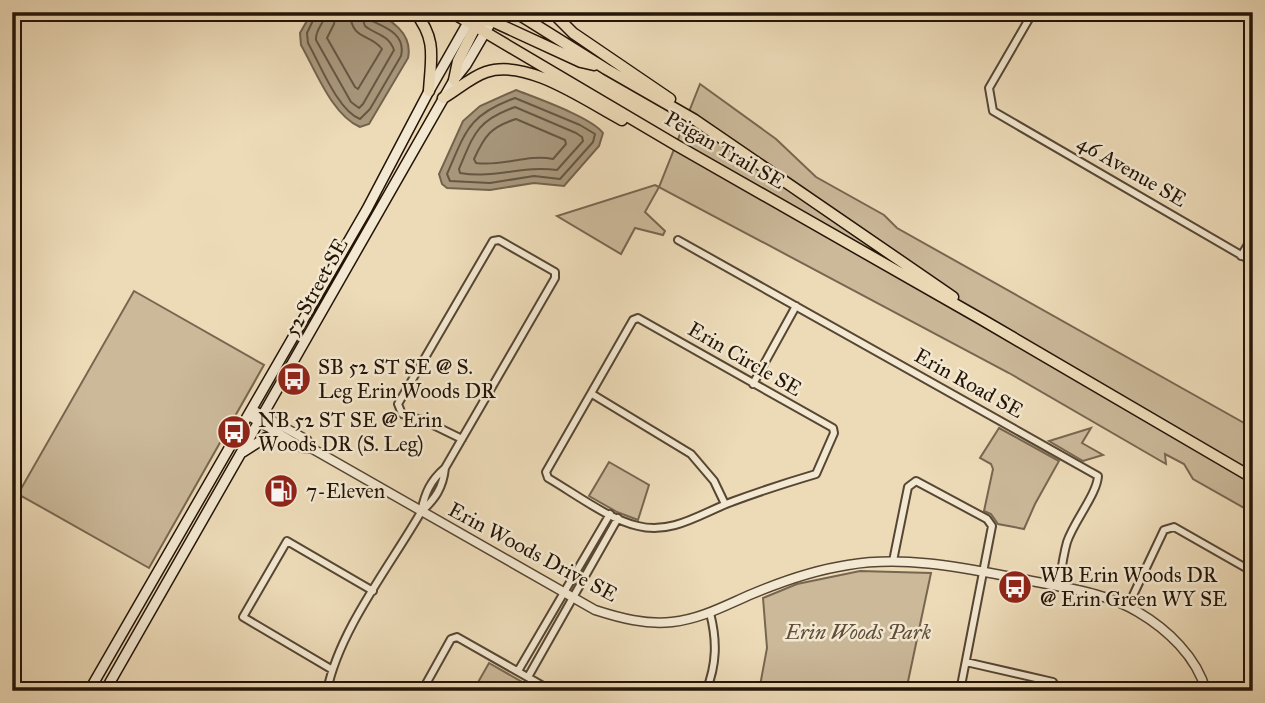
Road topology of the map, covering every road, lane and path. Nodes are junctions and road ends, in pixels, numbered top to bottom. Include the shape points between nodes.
1 (415, 12) edge
2 (452, 12) edge
3 (515, 12) edge
4 (552, 12) edge
5 (1033, 12) edge
6 (483, 18) edge
7 (486, 32) junction
8 (606, 69) junction
9 (454, 79) junction
10 (429, 90) junction
11 (443, 98) junction
12 (695, 120) junction
13 (676, 145) junction
14 (1253, 236) edge
15 (678, 240) dead end
16 (1241, 256) junction
17 (1253, 262) edge
18 (796, 306) junction
19 (981, 319) junction
20 (753, 384) junction
21 (592, 394) junction
22 (251, 413) junction
23 (262, 419) junction
24 (280, 435) junction
25 (462, 439) junction
26 (312, 448) junction
27 (242, 453) junction
28 (445, 468) junction
29 (1253, 478) edge
30 (725, 504) junction
31 (421, 512) junction
32 (610, 514) junction
33 (618, 518) junction
34 (893, 561) junction
35 (984, 572) junction
36 (1251, 572) edge
37 (1253, 580) edge
38 (1059, 586) junction
39 (373, 591) junction
40 (564, 592) junction
41 (573, 597) junction
42 (1128, 606) junction
43 (710, 613) junction
44 (966, 662) junction
45 (331, 669) junction
46 (518, 671) junction
47 (528, 677) junction
48 (89, 691) edge
49 (105, 691) edge
50 (327, 691) edge
51 (422, 691) edge
52 (552, 691) edge
53 (706, 691) edge
54 (960, 691) edge
55 (1053, 691) edge
56 (1206, 691) edge

1 - 10 main road via 432,44
2 - 6 main road, Peigan Trail SE
3 - 8 main road, Peigan Trail SE
4 - 12 main road via 573,33
5 - 16 street, 46 Avenue SE via 989,88 993,111
6 - 7 main road, Peigan Trail SE
6 - 8 main road
6 - 9 main road via 458,61
6 - 10 main road, 52 Street SE
7 - 9 main road, 52 Street SE
7 - 13 main road, Peigan Trail SE
8 - 12 main road, Peigan Trail SE
9 - 11 main road, 52 Street SE
10 - 22 main road, 52 Street SE
11 - 13 main road via 487,72 508,68 548,81
11 - 23 main road, 52 Street SE
12 - 19 main road, Peigan Trail SE
13 - 19 main road, Peigan Trail SE
14 - 16 street
15 - 18 street
16 - 17 street, 46 Avenue SE
18 - 20 street
18 - 38 street, Erin Road SE via 1098,476 1098,485 1067,541
19 - 29 main road, Peigan Trail SE
20 - 21 street, Erin Circle SE via 638,318
20 - 30 street, Erin Circle SE via 833,428 834,433 816,474
21 - 30 street via 691,454 714,481
21 - 32 street, Erin Circle SE via 546,472 548,478
22 - 23 street, Erin Woods Drive SE
22 - 48 main road, 52 Street SE
23 - 24 street, Erin Woods Drive SE
23 - 26 street, Erin Woods Drive SE via 307,440
23 - 27 main road, 52 Street SE
24 - 26 street, Erin Woods Drive SE
24 - 27 main road via 265,438
25 - 25 street via 555,278 555,272 499,240 493,242 398,404 402,414
25 - 28 street
26 - 31 street, Erin Woods Drive SE
27 - 49 main road, 52 Street SE
28 - 31 street via 433,478
28 - 31 street via 444,483
30 - 33 street, Erin Circle SE via 677,526 657,529
31 - 39 street
31 - 40 street, Erin Woods Drive SE
32 - 33 street, Erin Circle SE
32 - 40 street
33 - 41 street
34 - 35 street, Erin Woods Drive SE
34 - 35 street via 908,487 916,481 988,519 992,526
34 - 43 street, Erin Woods Drive SE via 850,564 790,579
35 - 38 street, Erin Woods Drive SE
35 - 44 street
36 - 37 street
36 - 42 street via 1174,527 1164,530
38 - 42 street, Erin Woods Drive SE
39 - 45 street
39 - 45 street via 287,541 243,617
40 - 41 street, Erin Woods Drive SE
40 - 46 street
41 - 43 street, Erin Woods Drive SE via 594,610 645,622 671,622
41 - 47 street
42 - 56 street, Erin Woods Drive SE via 1180,646
43 - 53 street via 716,638
44 - 54 street
44 - 55 street via 1053,682
45 - 50 street
46 - 47 street
46 - 51 street via 457,636
47 - 52 street

